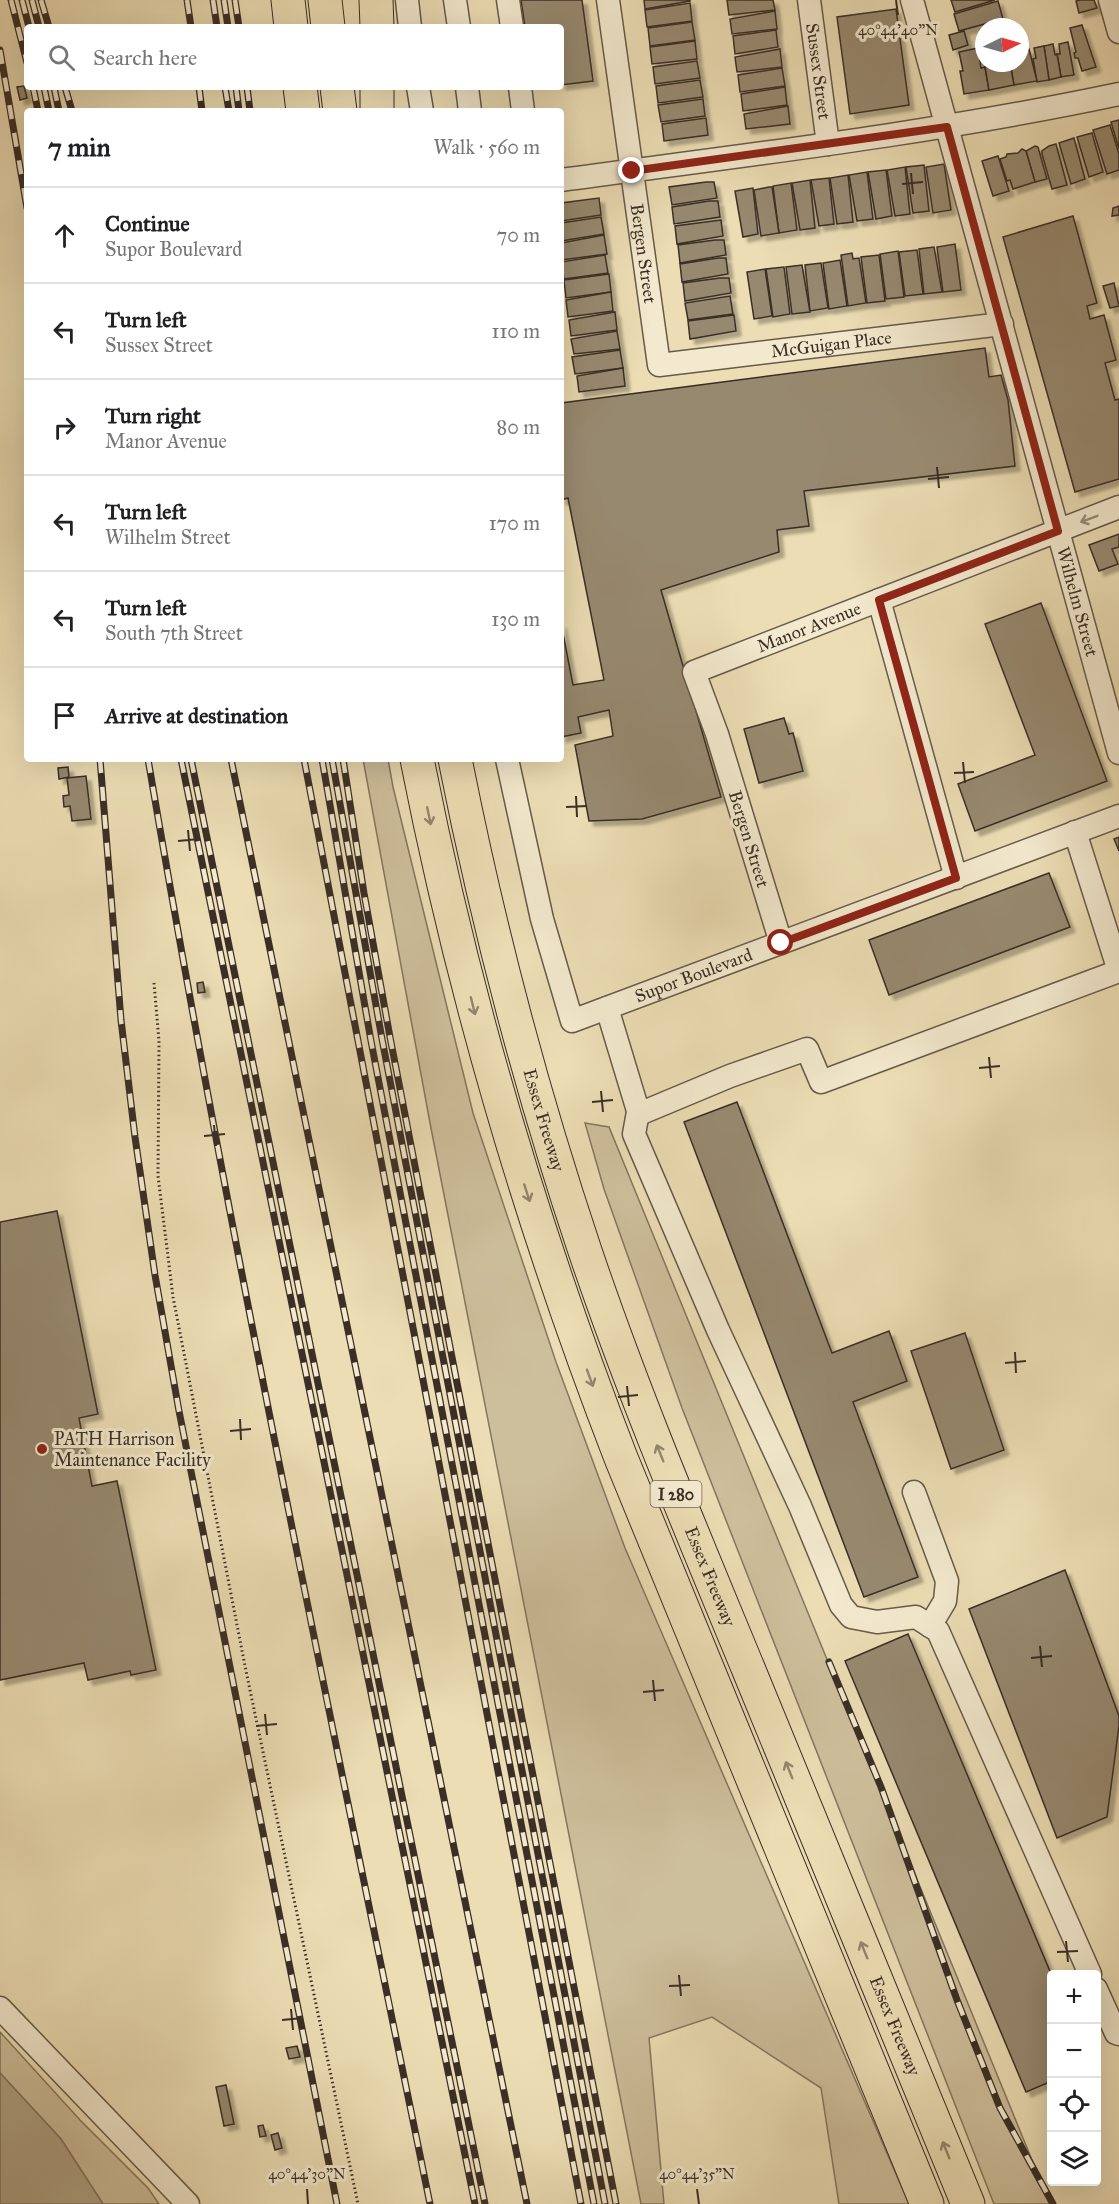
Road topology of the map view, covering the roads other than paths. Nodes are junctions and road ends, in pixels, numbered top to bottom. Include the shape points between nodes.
1 (288, 0) edge
2 (325, 0) edge
3 (376, 0) edge
4 (406, 0) edge
5 (455, 0) edge
6 (508, 0) edge
7 (608, 0) edge
8 (808, 0) edge
9 (912, 0) edge
10 (1110, 0) edge
11 (291, 24) edge
12 (328, 24) edge
13 (377, 24) edge
14 (410, 24) edge
15 (459, 24) edge
16 (512, 24) edge
17 (1119, 32) edge
18 (300, 90) edge
19 (337, 90) edge
20 (377, 90) edge
21 (418, 90) edge
22 (467, 90) edge
23 (520, 90) edge
24 (1119, 94) edge
25 (303, 108) edge
26 (340, 108) edge
27 (377, 108) edge
28 (422, 108) edge
29 (470, 108) edge
30 (523, 108) edge
31 (947, 127) junction
32 (828, 144) junction
33 (632, 171) junction
34 (564, 180) edge
35 (1002, 324) junction
36 (659, 365) joint
37 (1119, 507) edge
38 (1058, 531) junction
39 (879, 600) junction
40 (717, 734) joint
41 (1119, 753) edge
42 (418, 762) edge
43 (456, 762) edge
44 (508, 762) edge
45 (1119, 816) edge
46 (1075, 832) junction
47 (956, 878) junction
48 (781, 943) junction
49 (607, 1008) junction
50 (638, 1113) junction
51 (914, 1492) dead end
52 (930, 1626) junction
53 (1088, 1970) edge
54 (1101, 2000) edge
55 (0, 2008) edge
56 (1119, 2034) edge
57 (188, 2204) edge
58 (927, 2204) edge
59 (968, 2204) edge

1 - 11 highway
2 - 12 highway
3 - 13 highway
4 - 14 street
5 - 15 street
6 - 16 street
7 - 33 street, Bergen Street
8 - 32 street, Sussex Street
9 - 31 street, Wilhelm Street
10 - 17 street
18 - 25 highway
19 - 26 highway
20 - 27 highway
21 - 28 street
22 - 29 street
23 - 30 street
24 - 31 street
31 - 32 street
31 - 35 street, Wilhelm Street
32 - 33 street
33 - 34 street
33 - 36 street, Bergen Street
35 - 36 street, McGuigan Place
35 - 38 street, Wilhelm Street
37 -> 38 street, Manor Avenue
38 - 39 street, Manor Avenue
38 - 41 street, Wilhelm Street
39 - 40 street, Manor Avenue via 694,672
39 - 47 street
40 - 48 street, Bergen Street
42 -> 58 highway, Essex Freeway / I 280 via 487,1058 578,1344 625,1469
59 -> 43 highway, Essex Freeway / I 280 via 664,1466 605,1309 518,1027
44 - 49 street, Supor Boulevard via 542,919 572,1021
45 - 46 street, Supor Boulevard
46 - 47 street, Supor Boulevard
46 - 50 street via 1119,971 821,1082 807,1049
47 - 48 street, Supor Boulevard
48 - 49 street, Supor Boulevard
49 - 50 street
50 - 52 street via 634,1134 841,1605 851,1617 877,1622 916,1617
51 - 52 street via 947,1581 945,1601
52 - 53 street via 938,1631
54 - 56 street
55 - 57 street

